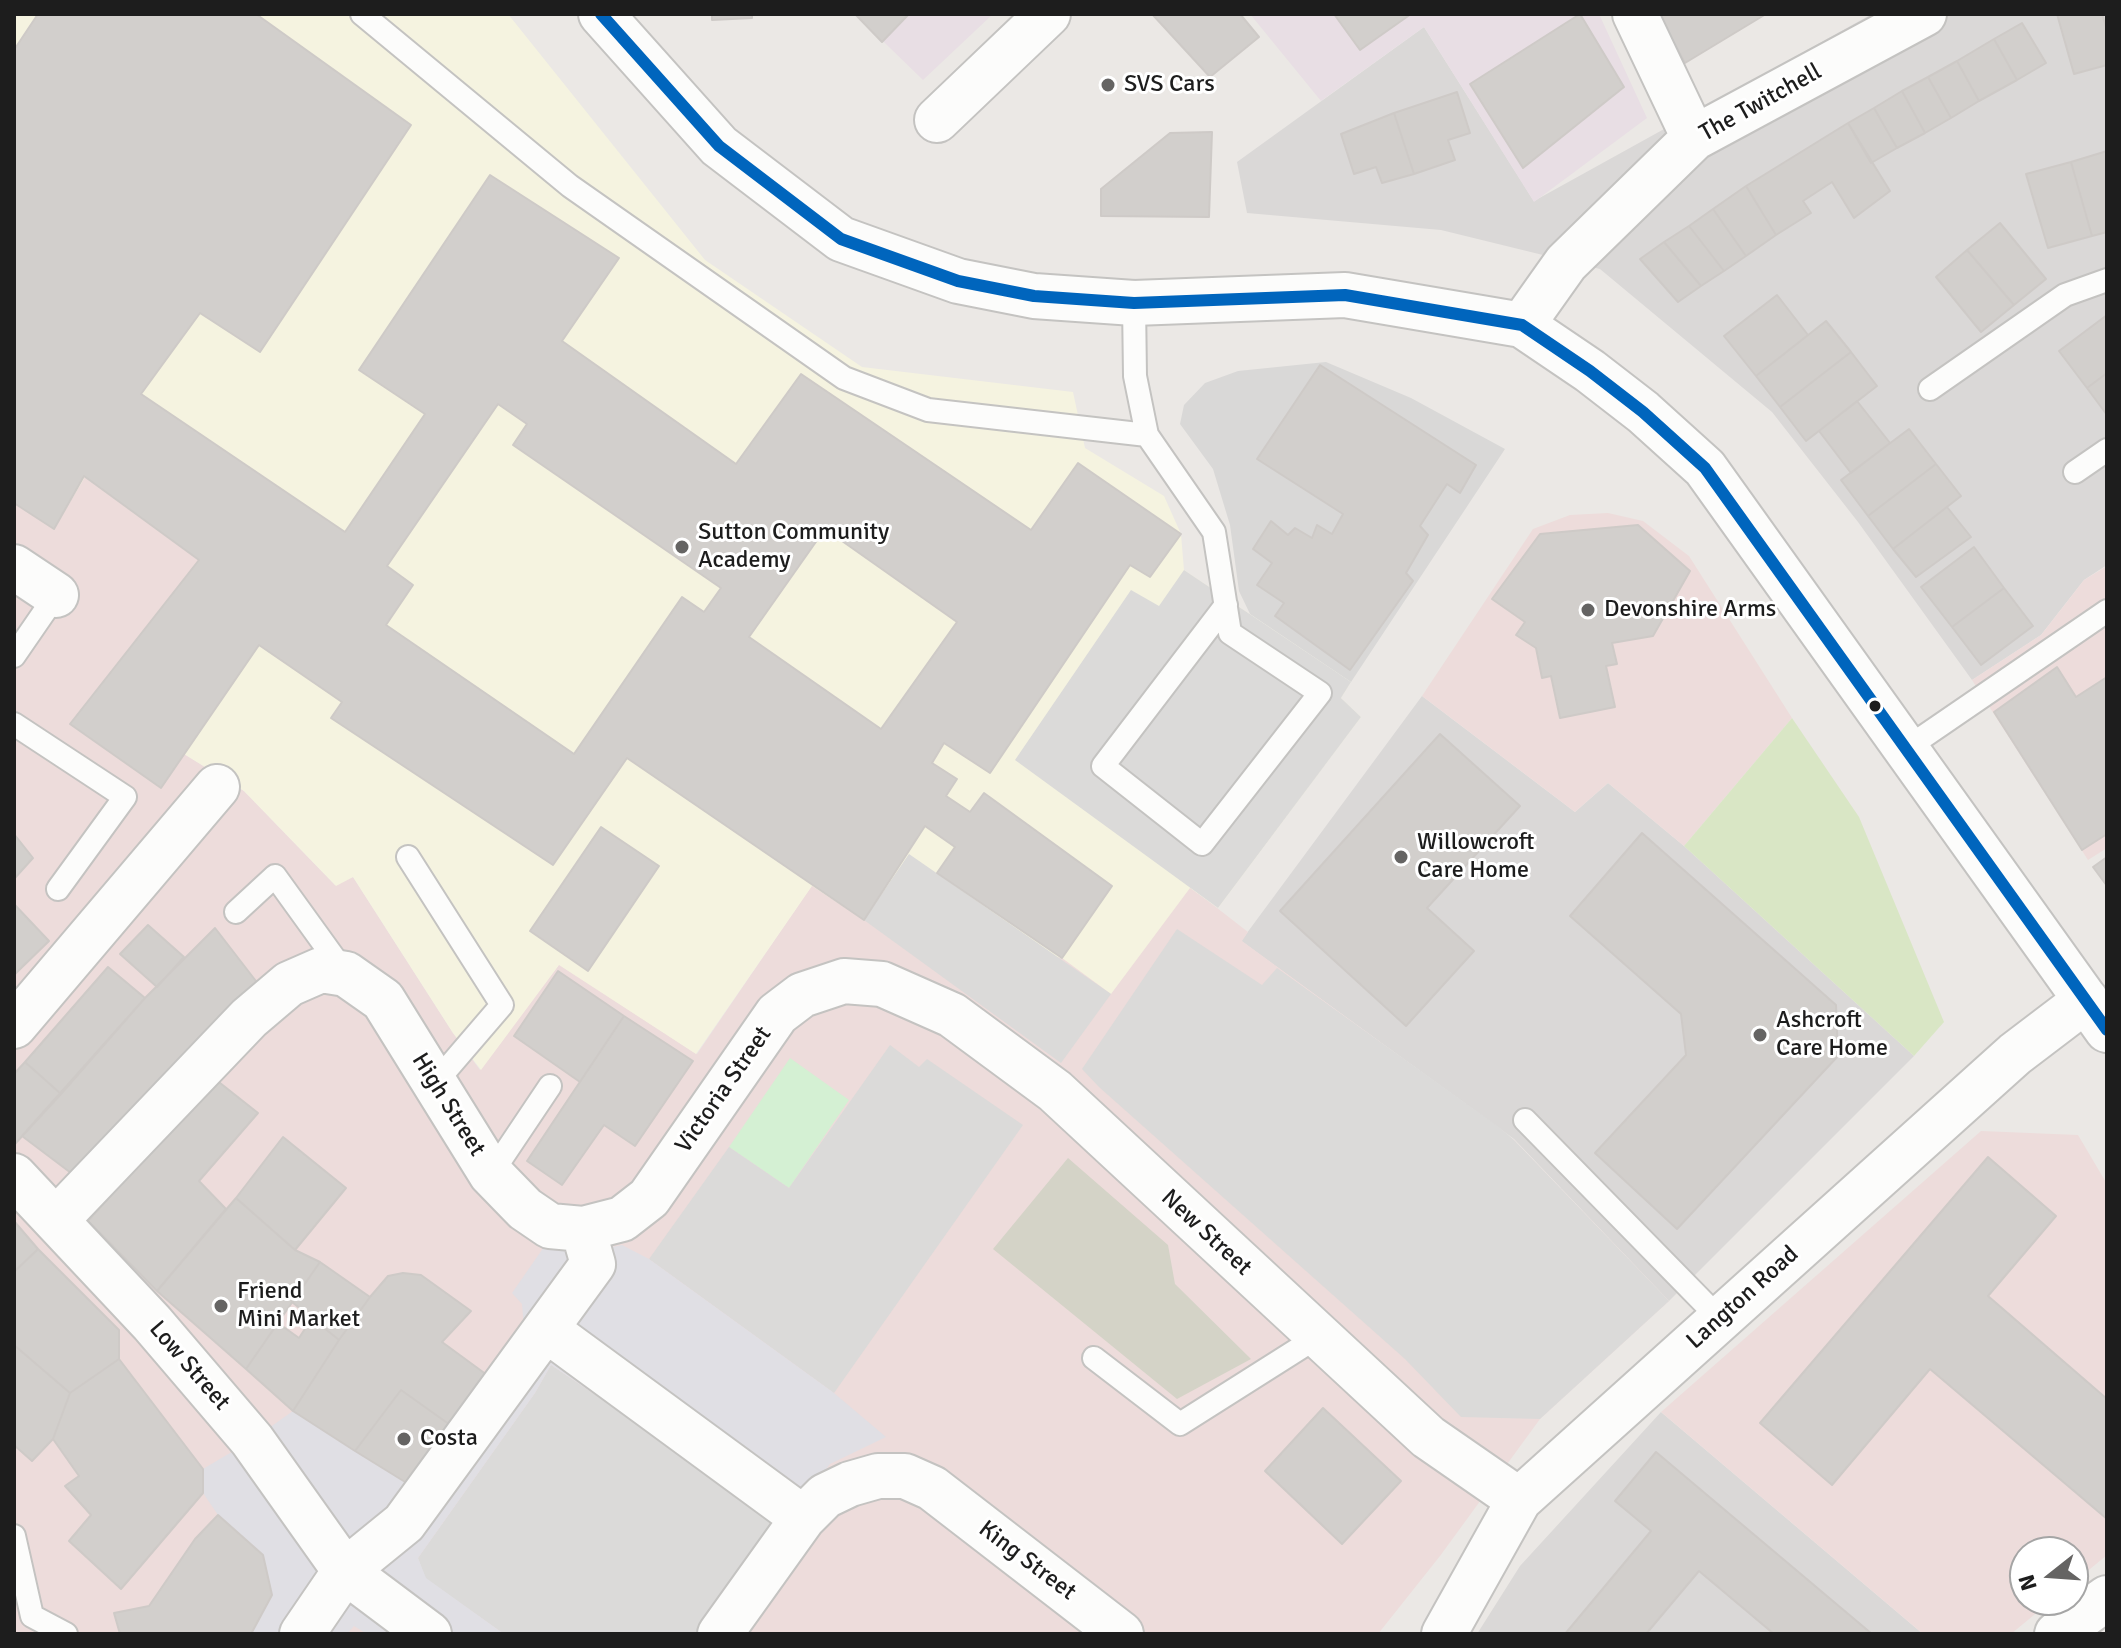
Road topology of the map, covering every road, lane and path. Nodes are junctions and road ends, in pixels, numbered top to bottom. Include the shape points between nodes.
1 (362, 14) edge
2 (601, 14) edge
3 (1048, 14) edge
4 (1635, 14) edge
5 (1924, 14) edge
6 (937, 120) dead end
7 (1694, 138) junction
8 (2107, 280) edge
9 (1134, 303) junction
10 (1522, 325) junction
11 (1930, 389) dead end
12 (1147, 435) junction
13 (2107, 450) edge
14 (2075, 472) dead end
15 (14, 567) edge
16 (56, 595) joint
17 (1226, 605) junction
18 (2107, 611) edge
19 (14, 656) edge
20 (14, 724) edge
21 (1904, 750) junction
22 (217, 787) dead end
23 (408, 857) dead end
24 (58, 889) dead end
25 (236, 912) dead end
26 (334, 972) junction
27 (882, 984) joint
28 (2097, 1015) edge
29 (14, 1026) edge
30 (435, 1083) junction
31 (550, 1086) dead end
32 (1525, 1120) dead end
33 (491, 1174) junction
34 (14, 1176) edge
35 (56, 1220) junction
36 (583, 1229) junction
37 (1719, 1318) junction
38 (547, 1330) junction
39 (1319, 1336) junction
40 (1094, 1358) dead end
41 (1519, 1500) junction
42 (803, 1518) junction
43 (14, 1536) edge
44 (345, 1571) junction
45 (2107, 1598) edge
46 (66, 1634) edge
47 (302, 1634) edge
48 (429, 1634) edge
49 (720, 1634) edge
50 (1121, 1634) edge
51 (1444, 1634) edge
52 (2057, 1634) edge

1 - 12 lane via 570,186 844,378 928,410
2 - 9 street via 719,146 841,239 958,281 1034,296
3 - 6 street
4 - 7 street
5 - 7 street, The Twitchell
7 - 10 street, The Twitchell via 1566,263
8 - 11 lane via 2065,295
9 - 10 street via 1345,295
9 - 12 lane via 1135,376
10 - 21 street via 1600,379 1705,468
12 - 17 lane via 1214,532
13 - 14 lane
15 - 16 street
16 - 19 lane
17 - 17 lane via 1230,633 1320,693 1202,844 1103,766
18 - 21 lane
20 - 24 lane via 125,797
21 - 28 street
22 - 29 street
23 - 30 lane via 502,1005
25 - 26 lane via 275,876
26 - 30 street, High Street via 383,1000
26 - 35 street via 289,984 249,1018
27 - 36 street, Victoria Street via 844,981 802,995 777,1014 649,1198 622,1219
27 - 39 street, New Street via 952,1015 1055,1091
28 - 37 street, Langton Road via 2015,1054
30 - 33 street, High Street
31 - 33 lane
32 - 37 lane
33 - 36 street, High Street via 550,1226
34 - 35 street, Low Street
35 - 44 street, Low Street via 252,1440
36 - 38 street via 593,1264
37 - 41 street, Langton Road
38 - 42 street
38 - 44 street via 404,1523
39 - 40 lane via 1180,1424
39 - 41 street, New Street via 1428,1437
41 - 51 street, Langton Road
42 - 49 street, King Street
42 - 50 street, King Street via 825,1496 850,1484 905,1476 932,1488
43 - 46 lane via 32,1616
44 - 47 street
44 - 48 street, Low Street
45 - 52 street

